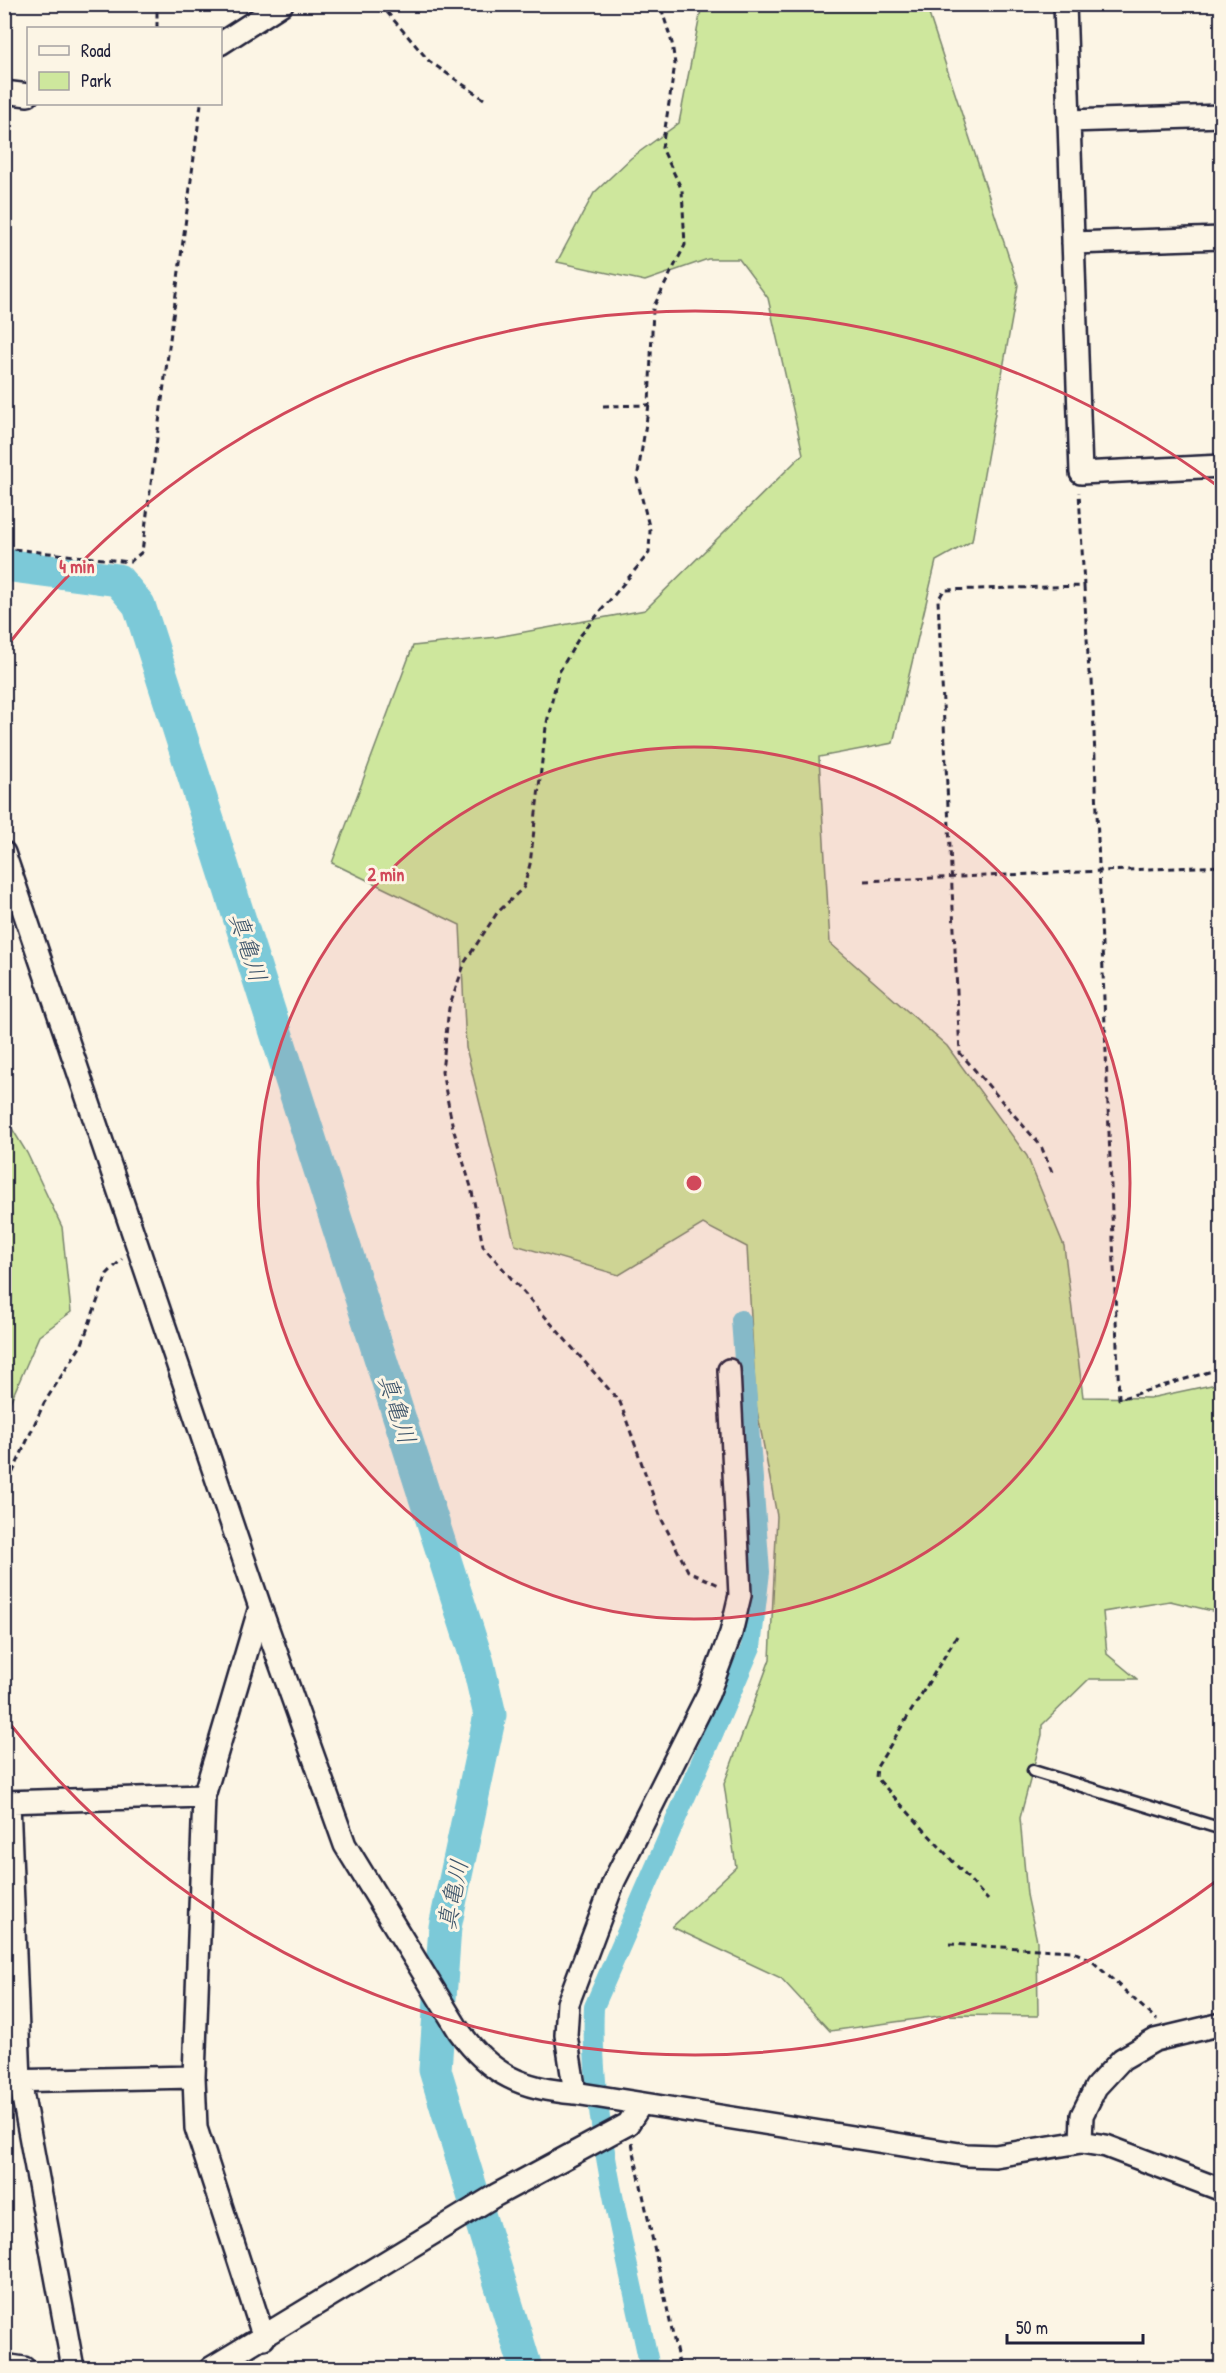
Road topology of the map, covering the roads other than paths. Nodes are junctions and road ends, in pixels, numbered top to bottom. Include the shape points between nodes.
1 (282, 4) edge
2 (1065, 4) edge
3 (222, 43) edge
4 (4, 92) edge
5 (27, 95) edge
6 (1221, 116) edge
7 (1069, 121) junction
8 (1221, 238) edge
9 (1073, 243) junction
10 (1221, 466) edge
11 (4, 853) edge
12 (729, 1370) dead end
13 (260, 1607) junction
14 (1033, 1771) dead end
15 (204, 1796) junction
16 (7, 1802) edge
17 (1221, 1829) edge
18 (1221, 2024) edge
19 (194, 2077) junction
20 (13, 2081) edge
21 (575, 2093) junction
22 (642, 2104) junction
23 (1081, 2142) junction
24 (1221, 2190) edge
25 (264, 2338) junction
26 (4, 2365) edge
27 (24, 2368) edge
28 (73, 2368) edge
29 (211, 2368) edge

1 - 3 street
2 - 7 street
4 - 5 street
6 - 7 street
7 - 9 street
8 - 9 street
9 - 10 street via 1081,473
11 - 13 street
12 - 21 street via 740,1595 731,1633 708,1694 614,1881 568,2003 566,2035
13 - 15 street
13 - 21 street via 345,1845 459,2031 474,2052 511,2079 539,2091
14 - 17 lane
15 - 16 street
15 - 19 street
16 - 20 street
18 - 23 street via 1155,2040 1122,2059 1096,2087 1082,2115
19 - 20 street
19 - 25 street via 196,2128
20 - 28 street
21 - 22 street
22 - 23 street via 966,2156 995,2156
22 - 25 street via 628,2124 496,2195
23 - 24 street via 1106,2146
25 - 29 street
26 - 27 street

